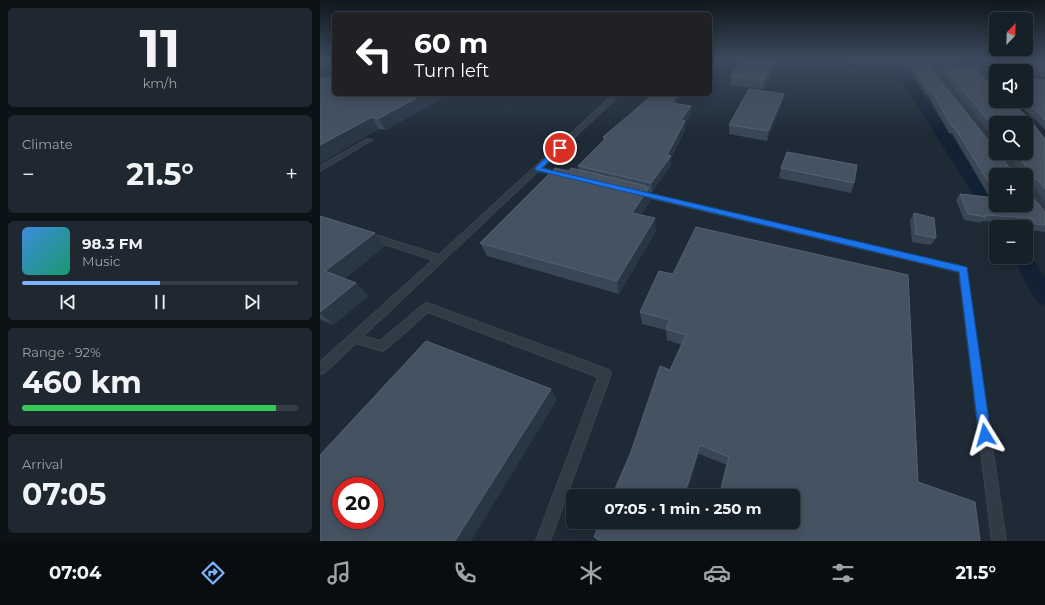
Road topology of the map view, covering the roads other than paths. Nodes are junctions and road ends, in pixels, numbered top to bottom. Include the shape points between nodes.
1 (945, 84) edge
2 (615, 96) edge
3 (369, 140) dead end
4 (989, 141) edge
5 (320, 169) edge
6 (537, 169) junction
7 (568, 176) edge
8 (630, 191) edge
9 (1033, 198) edge
10 (1045, 214) edge
11 (358, 232) edge
12 (440, 259) junction
13 (354, 338) junction
14 (320, 369) edge
15 (542, 541) edge
16 (999, 541) edge

1 - 4 street
2 - 6 lane
3 - 5 lane
6 - 7 lane
6 - 12 lane
8 - 16 lane via 964,270
9 - 10 street
11 - 12 lane
12 - 13 lane
13 - 14 lane
13 - 15 lane via 382,346 427,307 604,374

